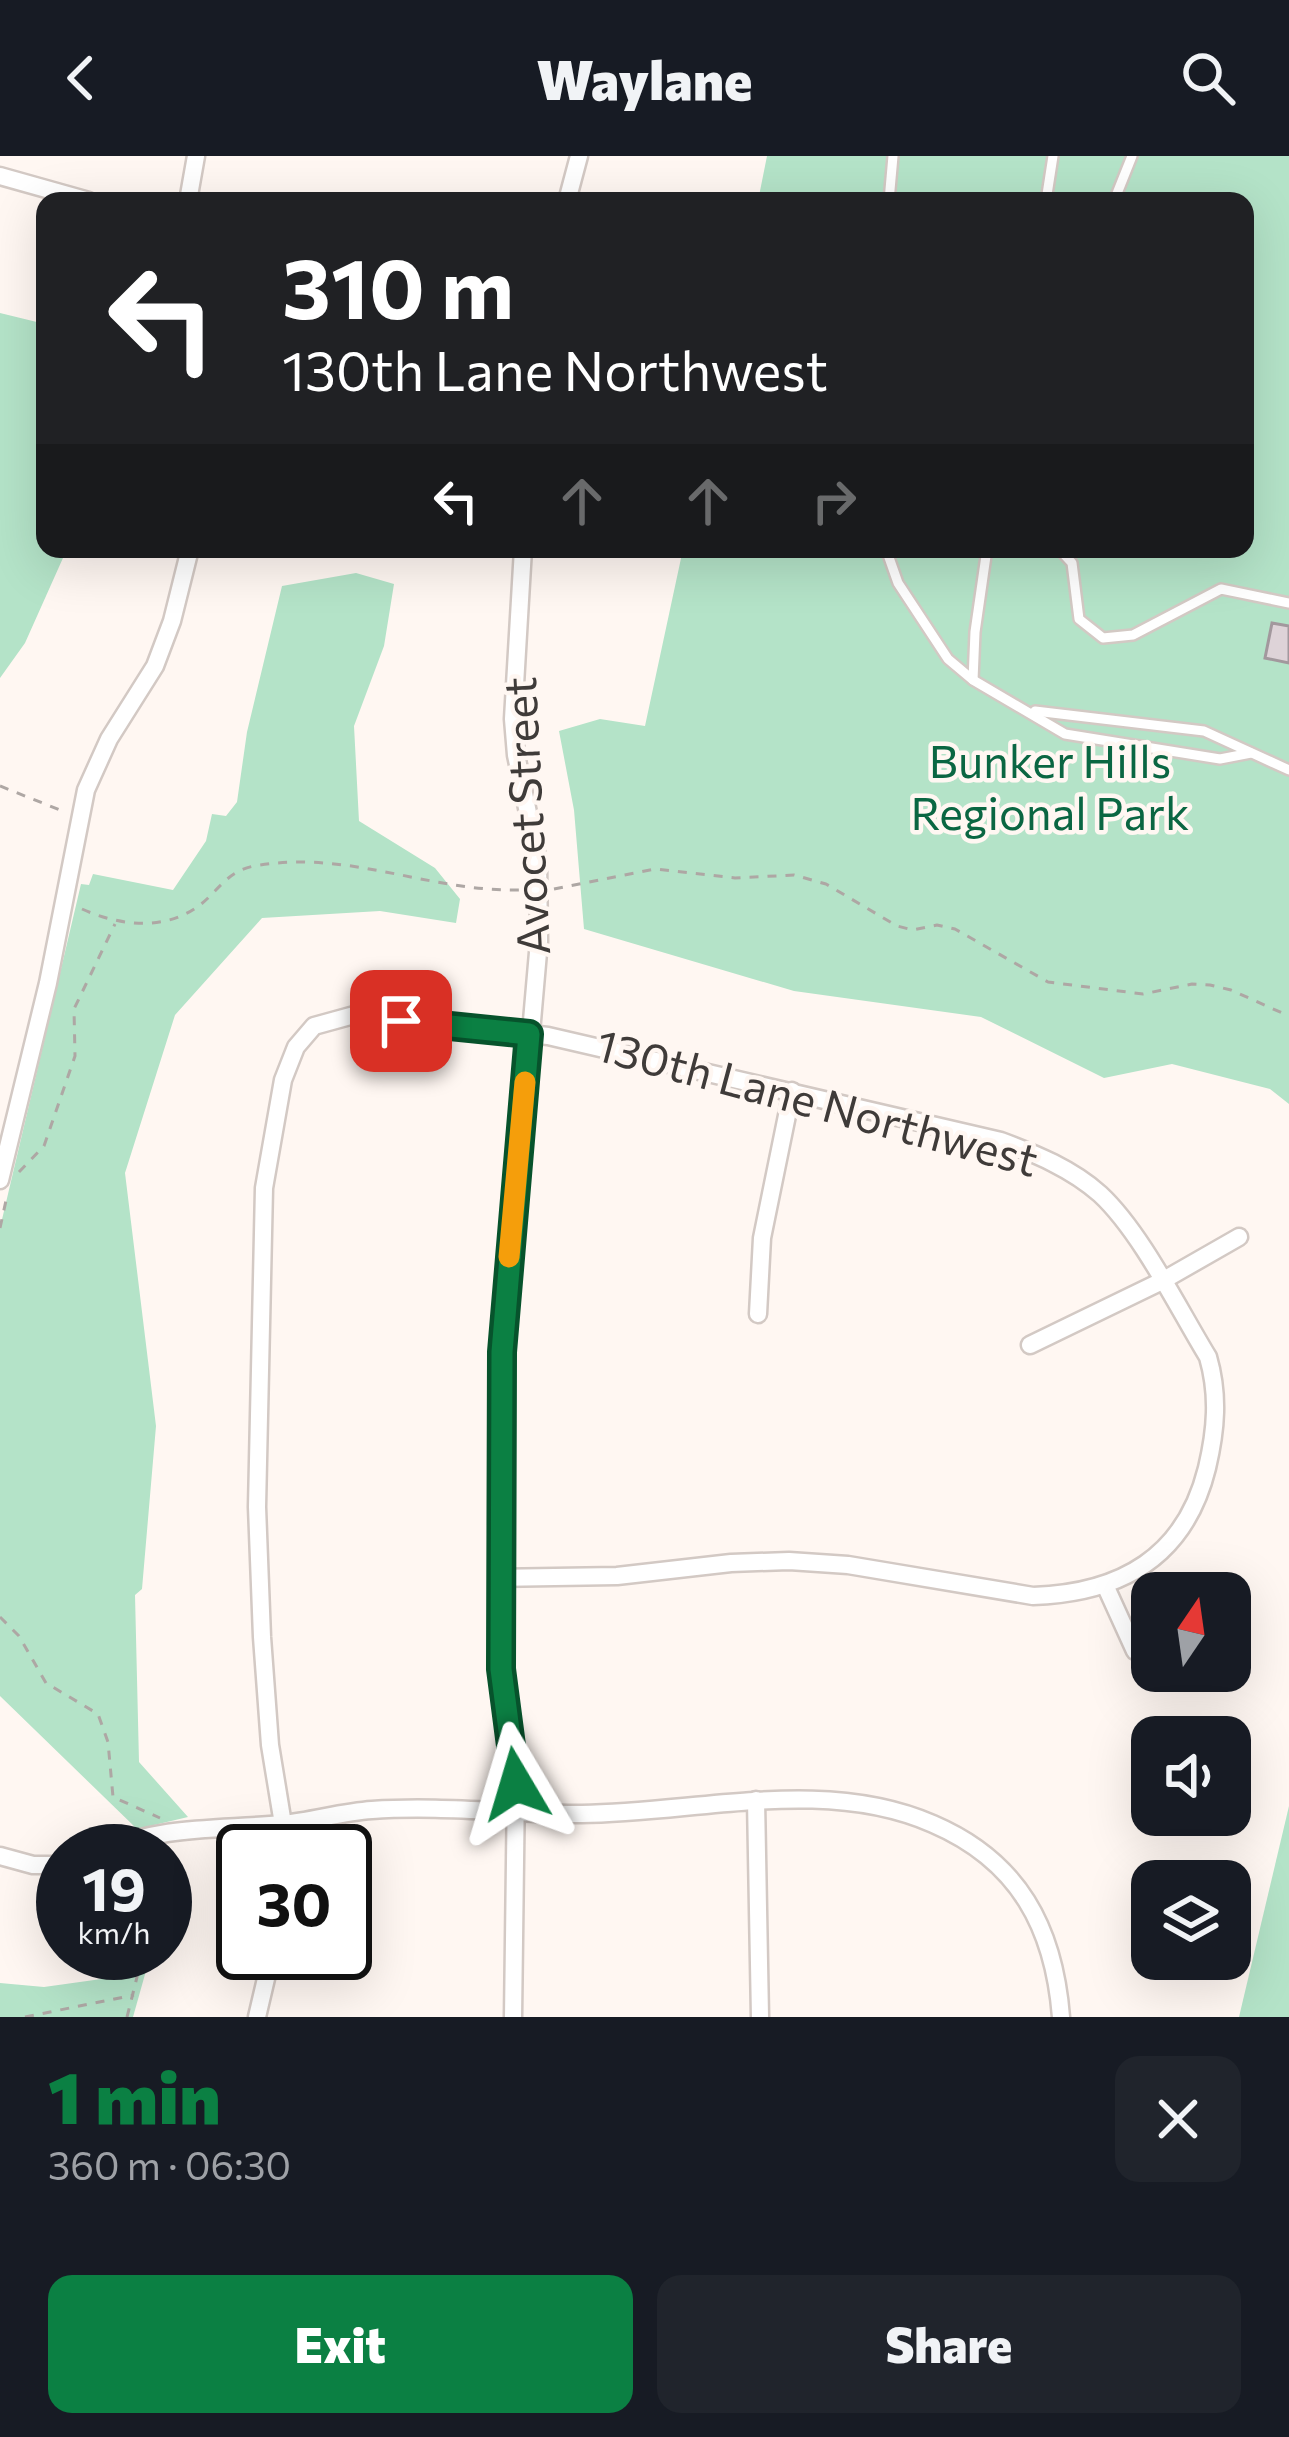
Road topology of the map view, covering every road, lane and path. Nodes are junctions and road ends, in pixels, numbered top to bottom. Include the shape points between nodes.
1 (196, 156) edge
2 (579, 156) edge
3 (893, 156) edge
4 (1053, 156) edge
5 (1132, 156) edge
6 (0, 176) edge
7 (57, 192) edge
8 (190, 192) edge
9 (570, 192) edge
10 (890, 192) edge
11 (1047, 192) edge
12 (1118, 192) edge
13 (187, 558) edge
14 (522, 558) edge
15 (889, 558) edge
16 (986, 558) edge
17 (1067, 558) edge
18 (1289, 603) edge
19 (973, 680) junction
20 (1030, 710) junction
21 (1251, 753) junction
22 (1289, 770) edge
23 (0, 786) edge
24 (81, 817) junction
25 (556, 889) dead end
26 (522, 890) dead end
27 (64, 901) junction
28 (116, 923) junction
29 (1289, 1016) edge
30 (529, 1034) junction
31 (792, 1091) junction
32 (0, 1180) edge
33 (0, 1228) edge
34 (1239, 1237) dead end
35 (1162, 1281) junction
36 (758, 1314) dead end
37 (1030, 1345) dead end
38 (500, 1578) junction
39 (1105, 1585) junction
40 (0, 1617) edge
41 (1131, 1640) edge
42 (756, 1800) junction
43 (517, 1814) junction
44 (160, 1824) edge
45 (283, 1824) joint
46 (0, 1856) edge
47 (36, 1865) edge
48 (137, 1980) edge
49 (266, 1980) edge
50 (134, 1995) junction
51 (26, 2017) edge
52 (128, 2017) edge
53 (257, 2017) edge
54 (513, 2017) edge
55 (760, 2017) edge
56 (1060, 2017) edge

1 - 8 street
2 - 9 street
3 - 10 lane
4 - 11 lane
5 - 12 lane
6 - 7 street
13 - 24 street via 159,655 97,762
14 - 30 street, Avocet Street via 513,719 538,861
15 - 19 lane via 927,629
16 - 19 lane
17 - 18 lane via 1079,619 1103,638 1133,635 1221,589
19 - 20 lane
20 - 21 lane via 1204,731
20 - 21 lane via 1065,734 1220,759
21 - 22 lane
23 - 24 path
24 - 27 street
25 - 29 path via 655,869 735,878 794,874 897,926 955,929 1048,982 1143,994 1210,985
26 - 28 path via 310,859 227,877 174,922
27 - 28 path
27 - 32 street
28 - 33 path via 74,1009 75,1056 44,1146 11,1182
30 - 31 street, 130th Lane Northwest
30 - 38 street, Avocet Street via 502,1352
30 - 45 street, 130th Lane Northwest via 354,1016 314,1026 283,1081 264,1188 256,1507 270,1744
31 - 35 street, 130th Lane Northwest via 1042,1156 1099,1192
31 - 36 street via 762,1238
34 - 35 street
35 - 37 street
35 - 39 street via 1208,1357 1215,1434 1200,1494 1178,1537
38 - 39 street via 789,1561 1033,1596
38 - 43 street, Avocet Street
39 - 41 street
40 - 44 path via 46,1684 98,1714 113,1797 159,1816
42 - 43 street
42 - 55 street
42 - 56 street via 902,1812 976,1848 1024,1894 1057,1969
43 - 45 street via 372,1810
43 - 54 street, Avocet Street
46 - 47 street
48 - 50 path
49 - 53 street
50 - 51 path
50 - 52 path

